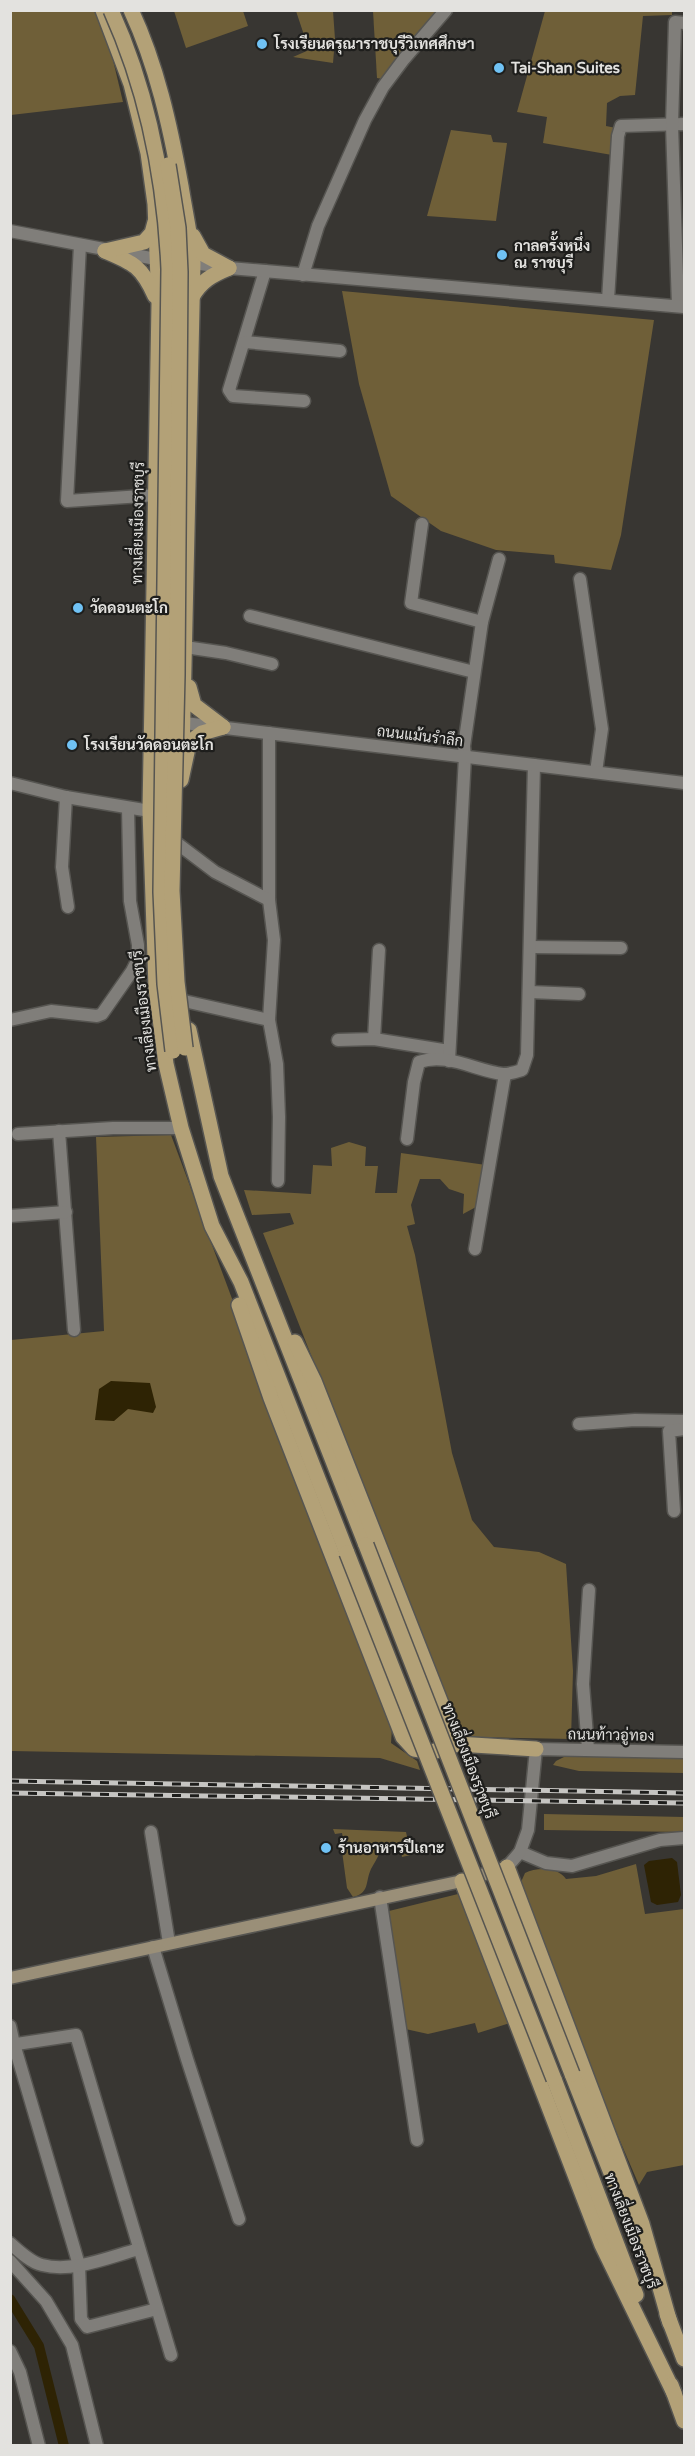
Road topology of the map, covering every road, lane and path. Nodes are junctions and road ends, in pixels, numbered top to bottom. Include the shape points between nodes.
1 (103, 10) edge
2 (111, 10) edge
3 (122, 10) edge
4 (131, 10) edge
5 (446, 10) edge
6 (684, 23) edge
7 (678, 124) edge
8 (156, 221) junction
9 (10, 231) edge
10 (190, 231) junction
11 (80, 245) junction
12 (105, 251) junction
13 (156, 260) junction
14 (193, 263) junction
15 (229, 268) junction
16 (265, 271) junction
17 (303, 274) junction
18 (192, 298) junction
19 (608, 300) junction
20 (159, 304) junction
21 (681, 306) edge
22 (245, 342) junction
23 (340, 351) dead end
24 (304, 401) dead end
25 (157, 495) junction
26 (422, 525) dead end
27 (499, 559) dead end
28 (580, 579) dead end
29 (250, 616) dead end
30 (482, 622) junction
31 (185, 647) junction
32 (272, 664) dead end
33 (474, 672) junction
34 (186, 673) junction
35 (152, 719) junction
36 (184, 723) junction
37 (223, 727) junction
38 (269, 733) junction
39 (465, 756) junction
40 (534, 765) junction
41 (596, 772) junction
42 (181, 780) junction
43 (10, 783) edge
44 (684, 783) edge
45 (66, 797) junction
46 (128, 808) junction
47 (150, 811) junction
48 (178, 844) junction
49 (269, 900) junction
50 (68, 907) dead end
51 (531, 947) junction
52 (621, 948) dead end
53 (379, 950) dead end
54 (530, 993) junction
55 (579, 994) dead end
56 (184, 1001) junction
57 (10, 1020) edge
58 (269, 1020) junction
59 (339, 1040) dead end
60 (374, 1040) junction
61 (179, 1049) junction
62 (449, 1056) junction
63 (505, 1074) junction
64 (182, 1128) junction
65 (59, 1131) junction
66 (18, 1134) dead end
67 (407, 1139) dead end
68 (221, 1176) junction
69 (278, 1180) dead end
70 (66, 1212) junction
71 (10, 1216) edge
72 (212, 1226) junction
73 (240, 1228) junction
74 (475, 1250) dead end
75 (241, 1282) junction
76 (74, 1330) dead end
77 (684, 1421) edge
78 (579, 1424) dead end
79 (684, 1430) edge
80 (674, 1510) dead end
81 (589, 1590) dead end
82 (457, 1744) junction
83 (536, 1749) junction
84 (588, 1749) junction
85 (684, 1752) edge
86 (151, 1832) dead end
87 (684, 1838) edge
88 (520, 1852) junction
89 (507, 1867) junction
90 (462, 1881) junction
91 (380, 1897) junction
92 (169, 1943) junction
93 (153, 1947) junction
94 (10, 1978) edge
95 (10, 2026) edge
96 (12, 2045) edge
97 (417, 2140) dead end
98 (239, 2219) dead end
99 (10, 2243) edge
100 (139, 2249) junction
101 (10, 2261) edge
102 (79, 2265) junction
103 (157, 2309) junction
104 (670, 2323) junction
105 (10, 2351) edge
106 (171, 2355) dead end
107 (684, 2360) edge
108 (674, 2394) junction
109 (684, 2421) edge
110 (39, 2445) edge
111 (97, 2445) edge

1 - 8 main road, ทางเลี่ยงเมืองราชบุรี via 131,84 150,163
2 - 61 main road, ทางเลี่ยงเมืองราชบุรี, bridge via 149,120 168,237 161,892 165,984
3 - 61 main road, ทางเลี่ยงเมืองราชบุรี, bridge via 159,119 173,191 180,272 172,891
4 - 10 main road, ทางเลี่ยงเมืองราชบุรี via 160,88
5 - 17 street via 378,96 318,226
6 - 7 street via 675,22
7 - 19 street via 621,126
7 - 21 street
8 - 12 main road via 144,242
8 - 13 main road, ทางเลี่ยงเมืองราชบุรี
9 - 11 street
10 - 14 main road, ทางเลี่ยงเมืองราชบุรี
10 - 15 main road via 203,254
11 - 12 street
11 - 25 street via 67,501
12 - 13 street
12 - 20 main road via 141,270
13 - 14 street
13 - 20 main road, ทางเลี่ยงเมืองราชบุรี
14 - 15 street
14 - 18 main road, ทางเลี่ยงเมืองราชบุรี
15 - 16 street
15 - 18 main road via 200,284
16 - 17 street
16 - 22 street
17 - 19 street
18 - 31 main road, ทางเลี่ยงเมืองราชบุรี
19 - 21 street
20 - 25 main road, ทางเลี่ยงเมืองราชบุรี
22 - 23 street
22 - 24 street via 232,376 229,390 233,396
25 - 35 main road, ทางเลี่ยงเมืองราชบุรี
26 - 30 street via 411,603
27 - 30 street
28 - 41 street via 602,729
29 - 33 street
30 - 33 street
31 - 32 street
31 - 34 main road, ทางเลี่ยงเมืองราชบุรี
33 - 39 street
34 - 36 main road, ทางเลี่ยงเมืองราชบุรี
34 - 37 main road via 194,705
35 - 36 street, ถนนแม้นรำลึก
35 - 47 main road, ทางเลี่ยงเมืองราชบุรี
36 - 37 street, ถนนแม้นรำลึก
36 - 42 main road, ทางเลี่ยงเมืองราชบุรี
37 - 38 street, ถนนแม้นรำลึก
37 - 42 main road via 202,733 189,743
38 - 39 street, ถนนแม้นรำลึก
38 - 49 street
39 - 40 street, ถนนแม้นรำลึก
39 - 62 street
40 - 41 street, ถนนแม้นรำลึก
40 - 51 street
41 - 44 street, ถนนแม้นรำลึก
42 - 48 main road, ทางเลี่ยงเมืองราชบุรี
43 - 45 street
45 - 46 street
45 - 50 street via 62,867
46 - 47 street
46 - 57 street via 130,901 138,945 138,959 132,971 102,1014 51,1011
47 - 64 main road, ทางเลี่ยงเมืองราชบุรี via 156,988 166,1064
48 - 49 street via 215,872
48 - 56 main road, ทางเลี่ยงเมืองราชบุรี
49 - 58 street via 274,940
51 - 52 street
51 - 54 street
53 - 60 street
54 - 55 street
54 - 63 street via 527,1055 522,1071
56 - 58 street
56 - 68 main road, ทางเลี่ยงเมืองราชบุรี
58 - 69 street via 277,1075
59 - 60 street
60 - 62 street
61 - 68 main road, ทางเลี่ยงเมืองราชบุรี
61 - 75 main road, ทางเลี่ยงเมืองราชบุรี via 196,1145
62 - 63 street
62 - 67 street via 419,1062
63 - 74 street
64 - 65 street
64 - 72 main road, ทางเลี่ยงเมืองราชบุรี
65 - 66 street
65 - 70 street
68 - 73 main road, ทางเลี่ยงเมืองราชบุรี
70 - 71 street
70 - 76 street
72 - 75 main road, ทางเลี่ยงเมืองราชบุรี
72 - 82 main road via 271,1398 404,1737 414,1749 423,1751
73 - 82 main road via 314,1381
73 - 104 main road, ทางเลี่ยงเมืองราชบุรี, bridge
75 - 108 main road, ทางเลี่ยงเมืองราชบุรี, bridge
77 - 78 street
79 - 80 street via 669,1431
81 - 84 street via 583,1684
82 - 83 main road
83 - 84 street, ถนนท้าวอู่ทอง
83 - 88 street via 528,1830
84 - 85 street, ถนนท้าวอู่ทอง
86 - 92 street
87 - 88 street via 660,1840 572,1866 546,1863
88 - 89 street
89 - 90 main road
89 - 104 main road via 642,2224
90 - 91 main road
90 - 108 main road via 602,2245
91 - 92 main road
91 - 97 street
92 - 93 main road
93 - 94 main road
93 - 98 street
95 - 96 street
96 - 100 street via 76,2035
96 - 102 street
99 - 102 street via 40,2265
100 - 102 street
100 - 103 street
101 - 111 street via 46,2301 72,2345
102 - 103 street via 81,2319 87,2326
103 - 106 street
104 - 107 main road, ทางเลี่ยงเมืองราชบุรี
105 - 110 street via 20,2372
108 - 109 main road, ทางเลี่ยงเมืองราชบุรี

